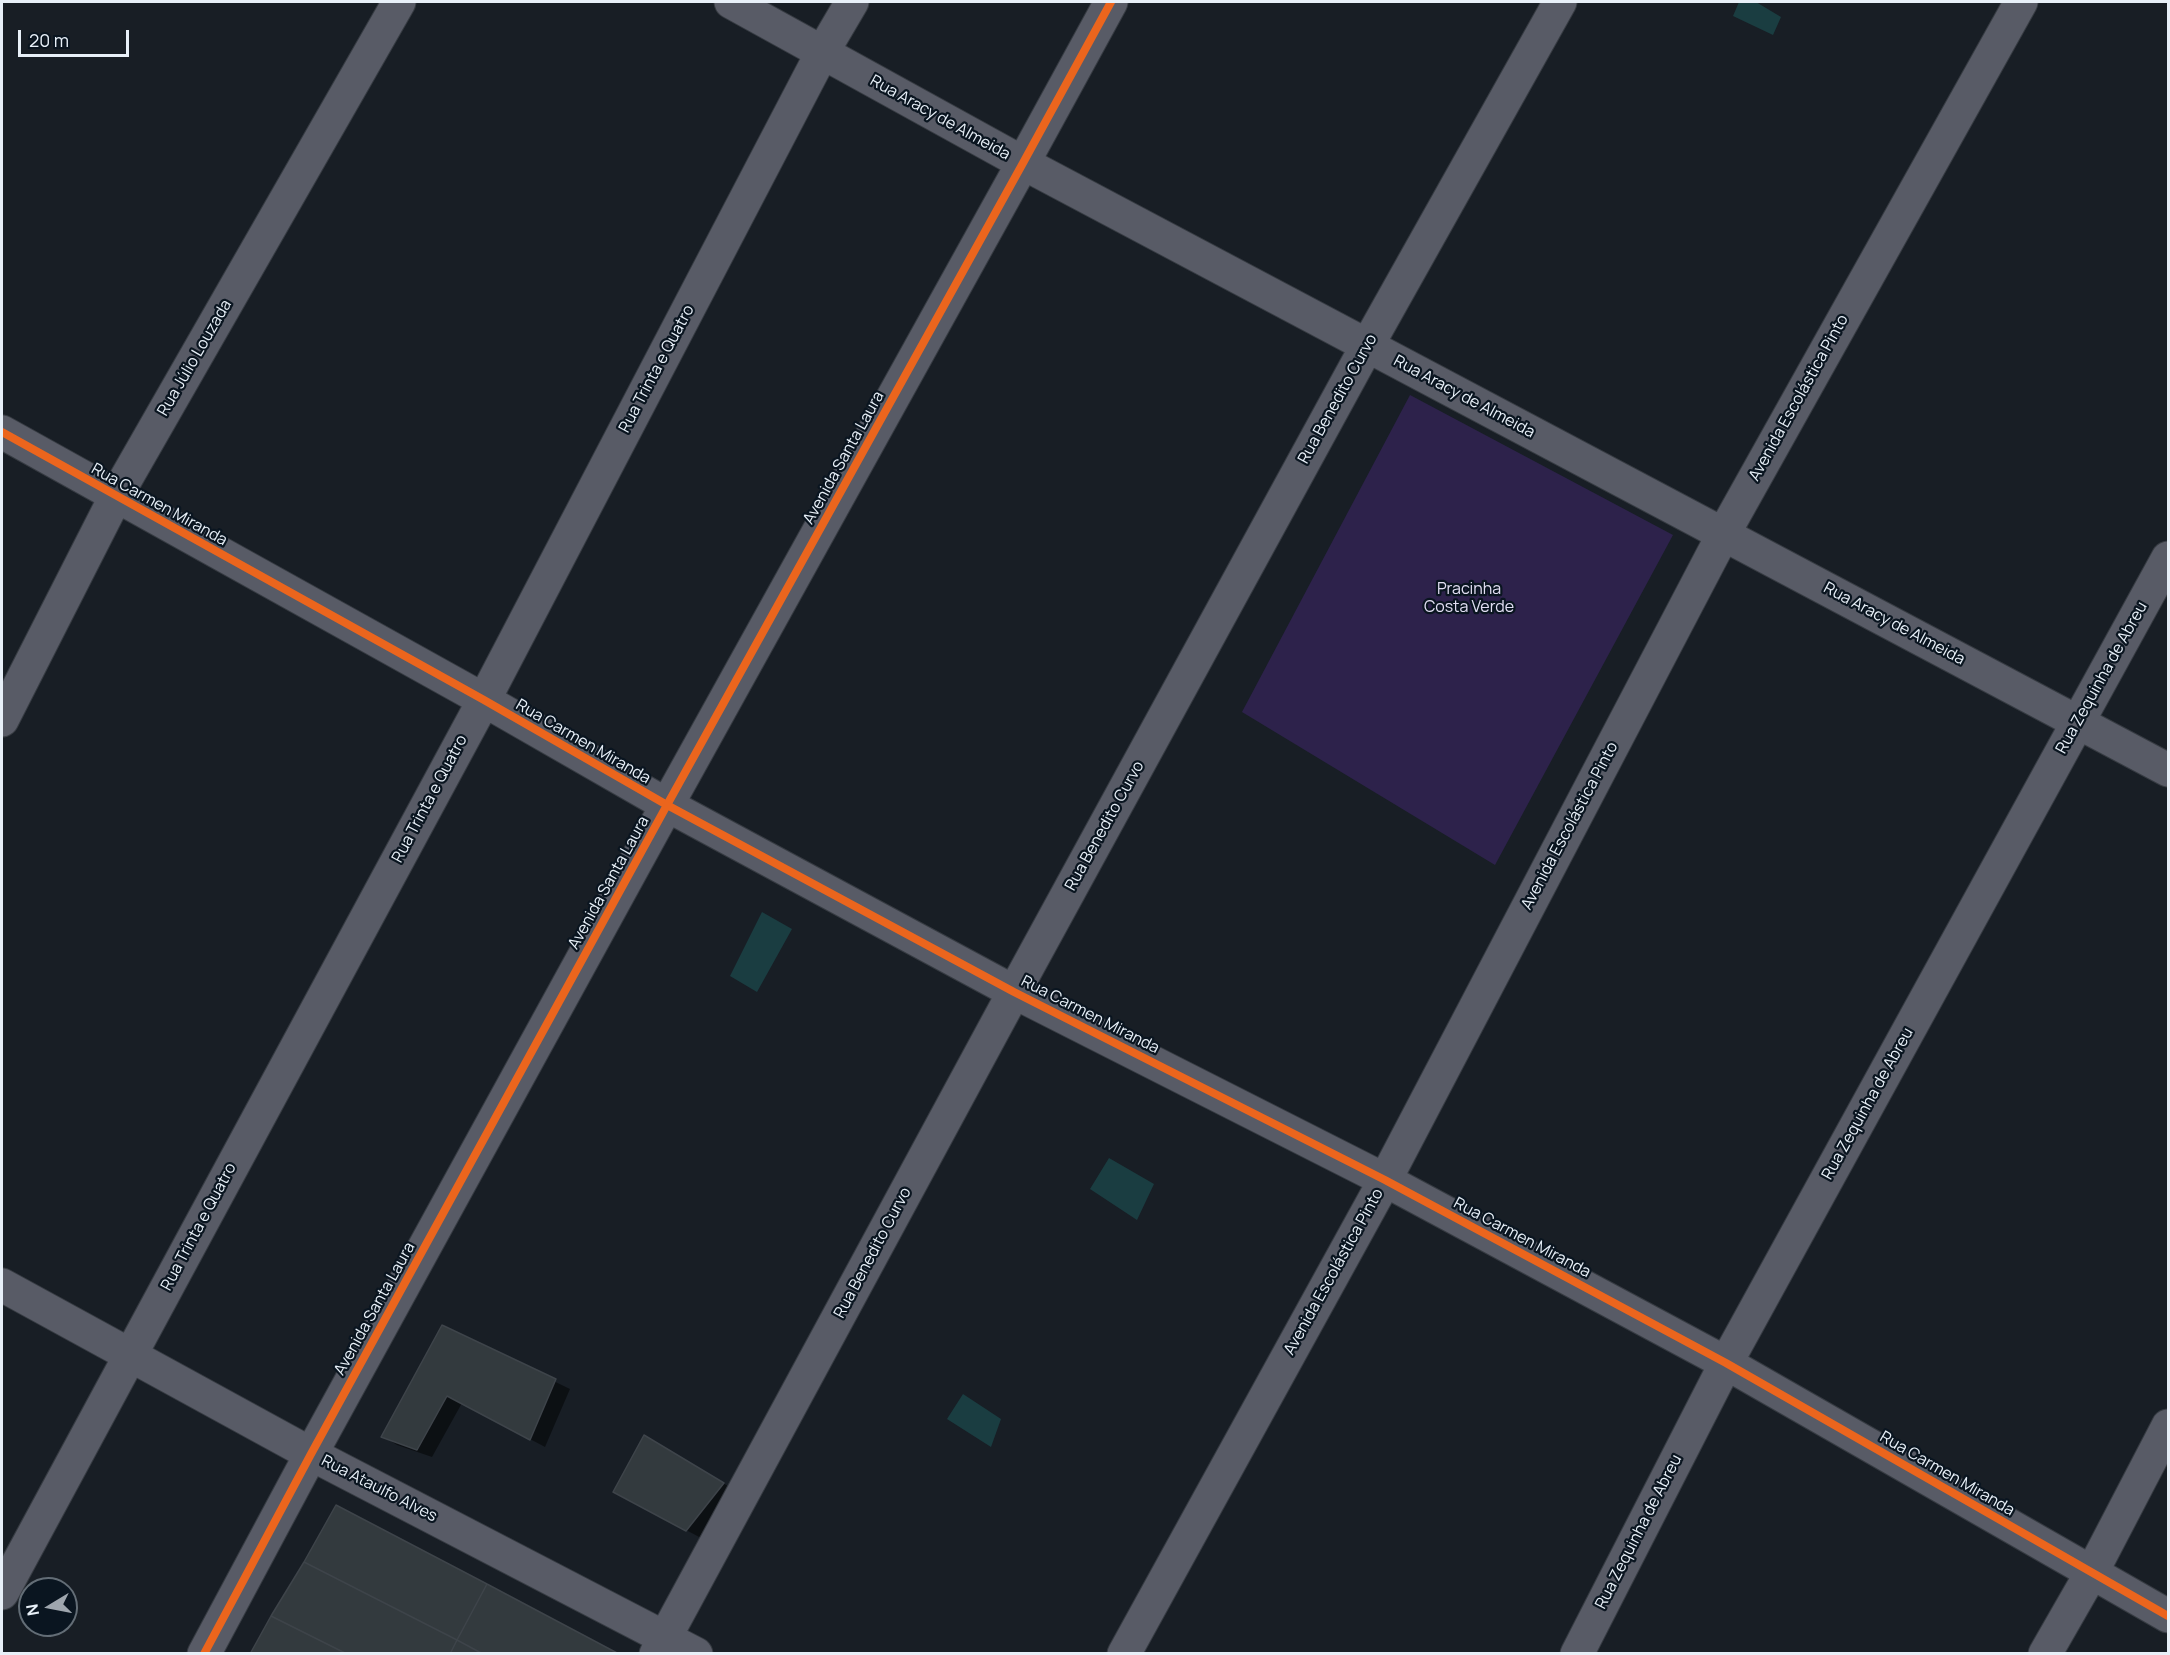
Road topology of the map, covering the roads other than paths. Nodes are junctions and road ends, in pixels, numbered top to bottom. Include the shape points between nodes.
1 (399, 2) edge
2 (731, 2) edge
3 (852, 2) edge
4 (1111, 2) edge
5 (1560, 2) edge
6 (2020, 2) edge
7 (822, 53) junction
8 (1023, 163) junction
9 (1367, 346) junction
10 (2, 432) edge
11 (116, 496) junction
12 (1724, 533) junction
13 (2169, 558) edge
14 (484, 700) junction
15 (2, 720) edge
16 (2078, 722) junction
17 (2169, 770) edge
18 (667, 805) junction
19 (1014, 992) junction
20 (1385, 1180) junction
21 (2, 1285) edge
22 (130, 1356) junction
23 (1726, 1363) junction
24 (2169, 1426) edge
25 (311, 1454) junction
26 (2092, 1572) junction
27 (2, 1593) edge
28 (2169, 1616) edge
29 (661, 1646) edge
30 (204, 1653) edge
31 (696, 1653) edge
32 (1124, 1653) edge
33 (1577, 1653) edge
34 (2045, 1653) edge

1 - 11 street, Rua Júlio Louzada
2 - 7 street, Rua Aracy de Almeida
3 - 7 street, Rua Trinta e Quatro
4 - 8 street, Avenida Santa Laura
5 - 9 street, Rua Benedito Curvo
6 - 12 street, Avenida Escolástica Pinto
7 - 8 street, Rua Aracy de Almeida
7 - 14 street, Rua Trinta e Quatro
8 - 9 street, Rua Aracy de Almeida
8 - 18 street, Avenida Santa Laura
9 - 12 street, Rua Aracy de Almeida
9 - 19 street, Rua Benedito Curvo
10 - 11 street, Rua Carmen Miranda
11 - 14 street, Rua Carmen Miranda
11 - 15 street, Rua Júlio Louzada
12 - 16 street, Rua Aracy de Almeida
12 - 20 street, Avenida Escolástica Pinto
13 - 16 street, Rua Zequinha de Abreu
14 - 18 street, Rua Carmen Miranda
14 - 22 street, Rua Trinta e Quatro
16 - 17 street, Rua Aracy de Almeida
16 - 23 street, Rua Zequinha de Abreu
18 - 19 street, Rua Carmen Miranda
18 - 25 street, Avenida Santa Laura
19 - 20 street, Rua Carmen Miranda
19 - 29 street, Rua Benedito Curvo
20 - 23 street, Rua Carmen Miranda
20 - 32 street, Avenida Escolástica Pinto
21 - 22 street, Rua Ataulfo Alves
22 - 25 street, Rua Ataulfo Alves
22 - 27 street, Rua Trinta e Quatro
23 - 26 street, Rua Carmen Miranda
23 - 33 street, Rua Zequinha de Abreu
24 - 26 street
25 - 29 street, Rua Ataulfo Alves
25 - 30 street, Avenida Santa Laura
26 - 28 street, Rua Carmen Miranda
26 - 34 street
29 - 31 street, Rua Ataulfo Alves

